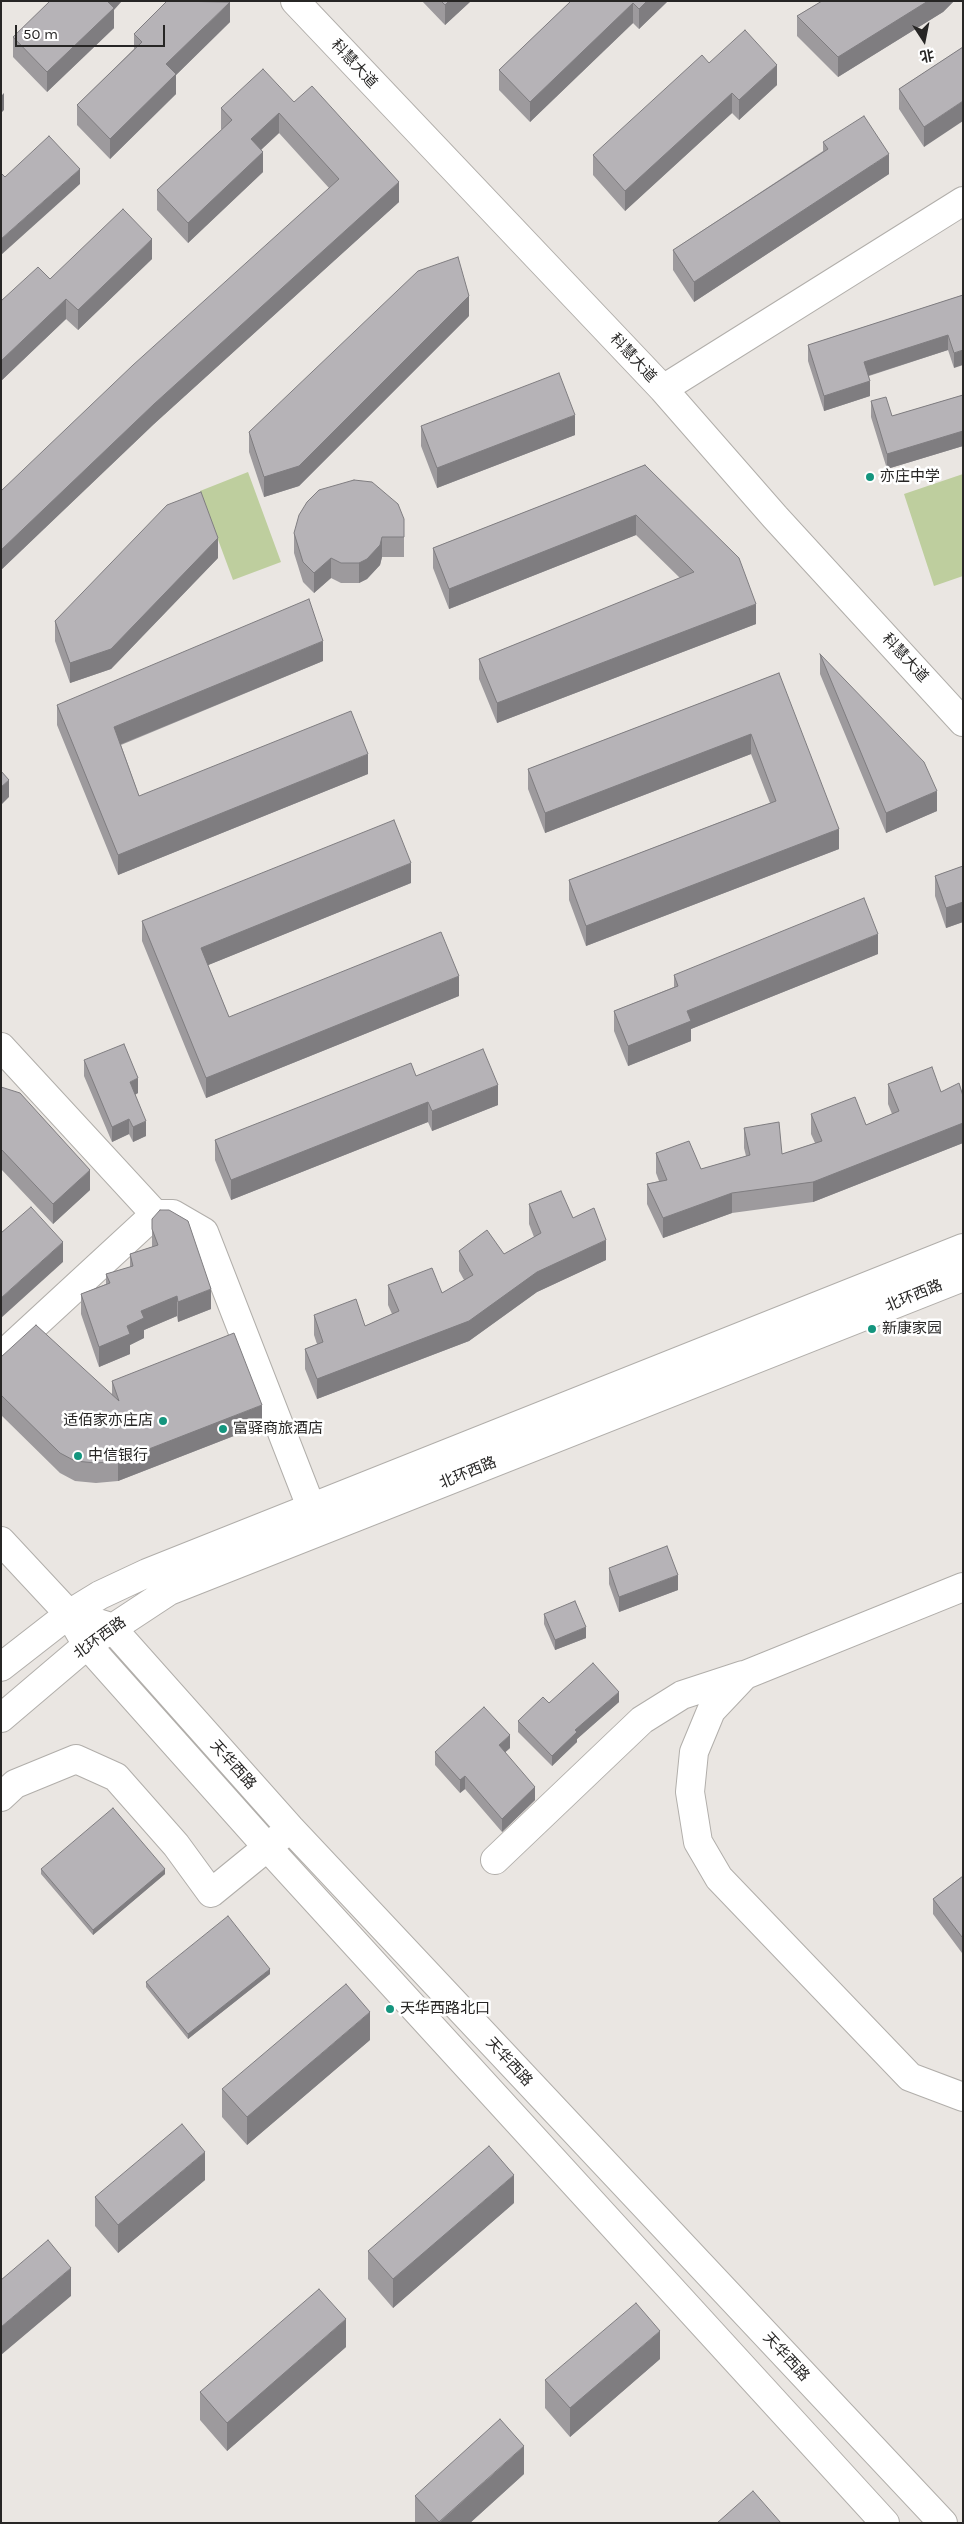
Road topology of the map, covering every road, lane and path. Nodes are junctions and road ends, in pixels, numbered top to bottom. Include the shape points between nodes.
1 (295, 1) edge
2 (963, 202) edge
3 (663, 389) junction
4 (963, 722) edge
5 (1, 1046) edge
6 (155, 1214) junction
7 (963, 1248) edge
8 (963, 1277) edge
9 (1, 1356) edge
10 (311, 1507) junction
11 (1, 1541) edge
12 (963, 1588) edge
13 (69, 1614) junction
14 (111, 1627) junction
15 (87, 1645) junction
16 (1, 1667) edge
17 (744, 1675) junction
18 (1, 1718) edge
19 (1, 1797) edge
20 (290, 1828) junction
21 (268, 1848) junction
22 (495, 1860) dead end
23 (963, 2097) edge
24 (885, 2523) edge
25 (943, 2523) edge

1 - 3 street, 科慧大道
2 - 3 street
3 - 4 street, 科慧大道 via 782,525
5 - 6 street
6 - 9 street
6 - 10 street via 173,1214 204,1232
7 - 10 street, 北环西路
8 - 14 street, 北环西路 via 169,1591
10 - 13 street, 北环西路 via 146,1573
11 - 13 street, 天华西路
12 - 17 street
13 - 14 street, 天华西路
13 - 15 street, 天华西路
13 - 16 street, 北环西路
14 - 15 street, 北环西路
14 - 20 street, 天华西路
15 - 18 street, 北环西路
15 - 21 street, 天华西路
17 - 22 street via 682,1694 642,1720
17 - 23 street via 711,1711 694,1752 690,1792 698,1842 719,1878 910,2077
19 - 21 street via 15,1784 76,1759 116,1776 176,1844 211,1893
20 - 21 street
20 - 25 street, 天华西路
21 - 24 street, 天华西路

